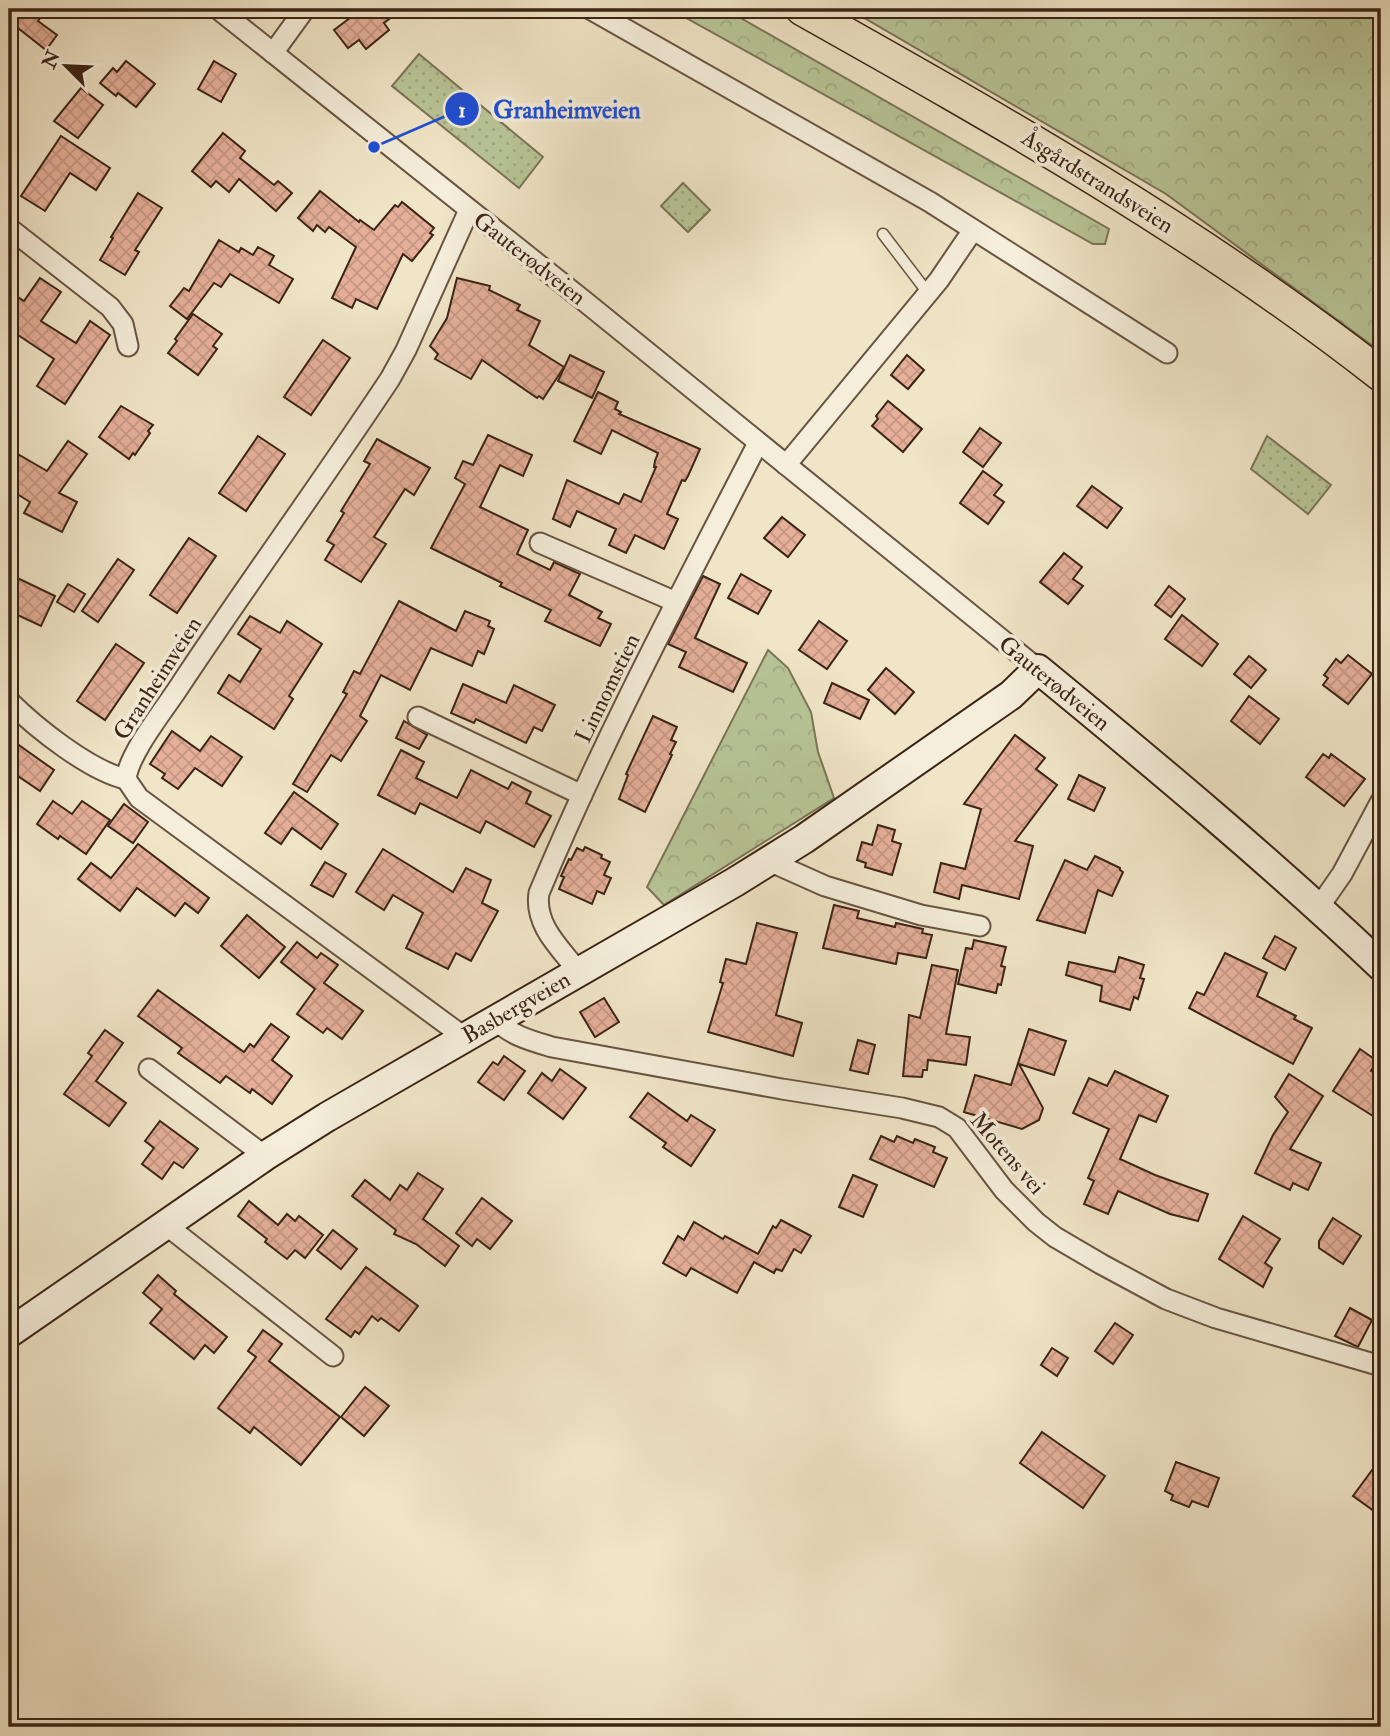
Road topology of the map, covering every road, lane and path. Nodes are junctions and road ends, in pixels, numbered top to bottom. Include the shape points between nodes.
1 (218, 9) edge
2 (305, 9) edge
3 (590, 9) edge
4 (802, 9) edge
5 (272, 53) junction
6 (469, 210) junction
7 (9, 228) edge
8 (973, 230) junction
9 (883, 234) dead end
10 (928, 293) junction
11 (128, 346) dead end
12 (1167, 353) dead end
13 (1381, 375) edge
14 (758, 443) junction
15 (786, 465) junction
16 (540, 543) dead end
17 (676, 602) junction
18 (1038, 669) junction
19 (9, 701) edge
20 (418, 717) dead end
21 (126, 779) junction
22 (582, 795) junction
23 (1381, 801) edge
24 (769, 861) junction
25 (1319, 908) junction
26 (980, 926) dead end
27 (1381, 966) edge
28 (578, 971) junction
29 (495, 1019) junction
30 (464, 1037) junction
31 (149, 1069) dead end
32 (265, 1157) junction
33 (166, 1225) junction
34 (9, 1334) edge
35 (333, 1356) dead end
36 (1381, 1366) edge

1 - 5 street, Gauterødveien
2 - 5 street
3 - 8 street
4 - 13 main road, Åsgårdstrandsveien via 1107,184 1306,317
5 - 6 street, Gauterødveien
6 - 14 street, Gauterødveien
6 - 21 street, Granheimveien via 390,379 147,735
7 - 11 street via 110,307 123,324
8 - 10 street
8 - 12 street
9 - 10 lane
10 - 15 street
14 - 15 street, Gauterødveien
14 - 17 street, Linnomstien
15 - 18 street, Gauterødveien
16 - 17 street
17 - 22 street, Linnomstien
18 - 24 main road, Basbergveien via 1011,695
18 - 25 main road, Gauterødveien
19 - 21 street, Granheimveien via 87,762 108,775
20 - 22 street
21 - 30 street, Granheimveien via 139,798
22 - 28 street, Linnomstien via 537,904 544,927
23 - 25 street
24 - 26 street via 825,886 921,915
24 - 28 main road, Basbergveien
25 - 27 main road, Gauterødveien
28 - 29 main road, Basbergveien
29 - 30 main road, Basbergveien
29 - 36 street, Motens vei via 502,1027 552,1047 939,1117 957,1128 1004,1190 1036,1222 1101,1264 1166,1299 1216,1318
30 - 32 main road, Basbergveien
31 - 32 street
32 - 33 main road, Basbergveien
33 - 34 main road, Basbergveien
33 - 35 street

